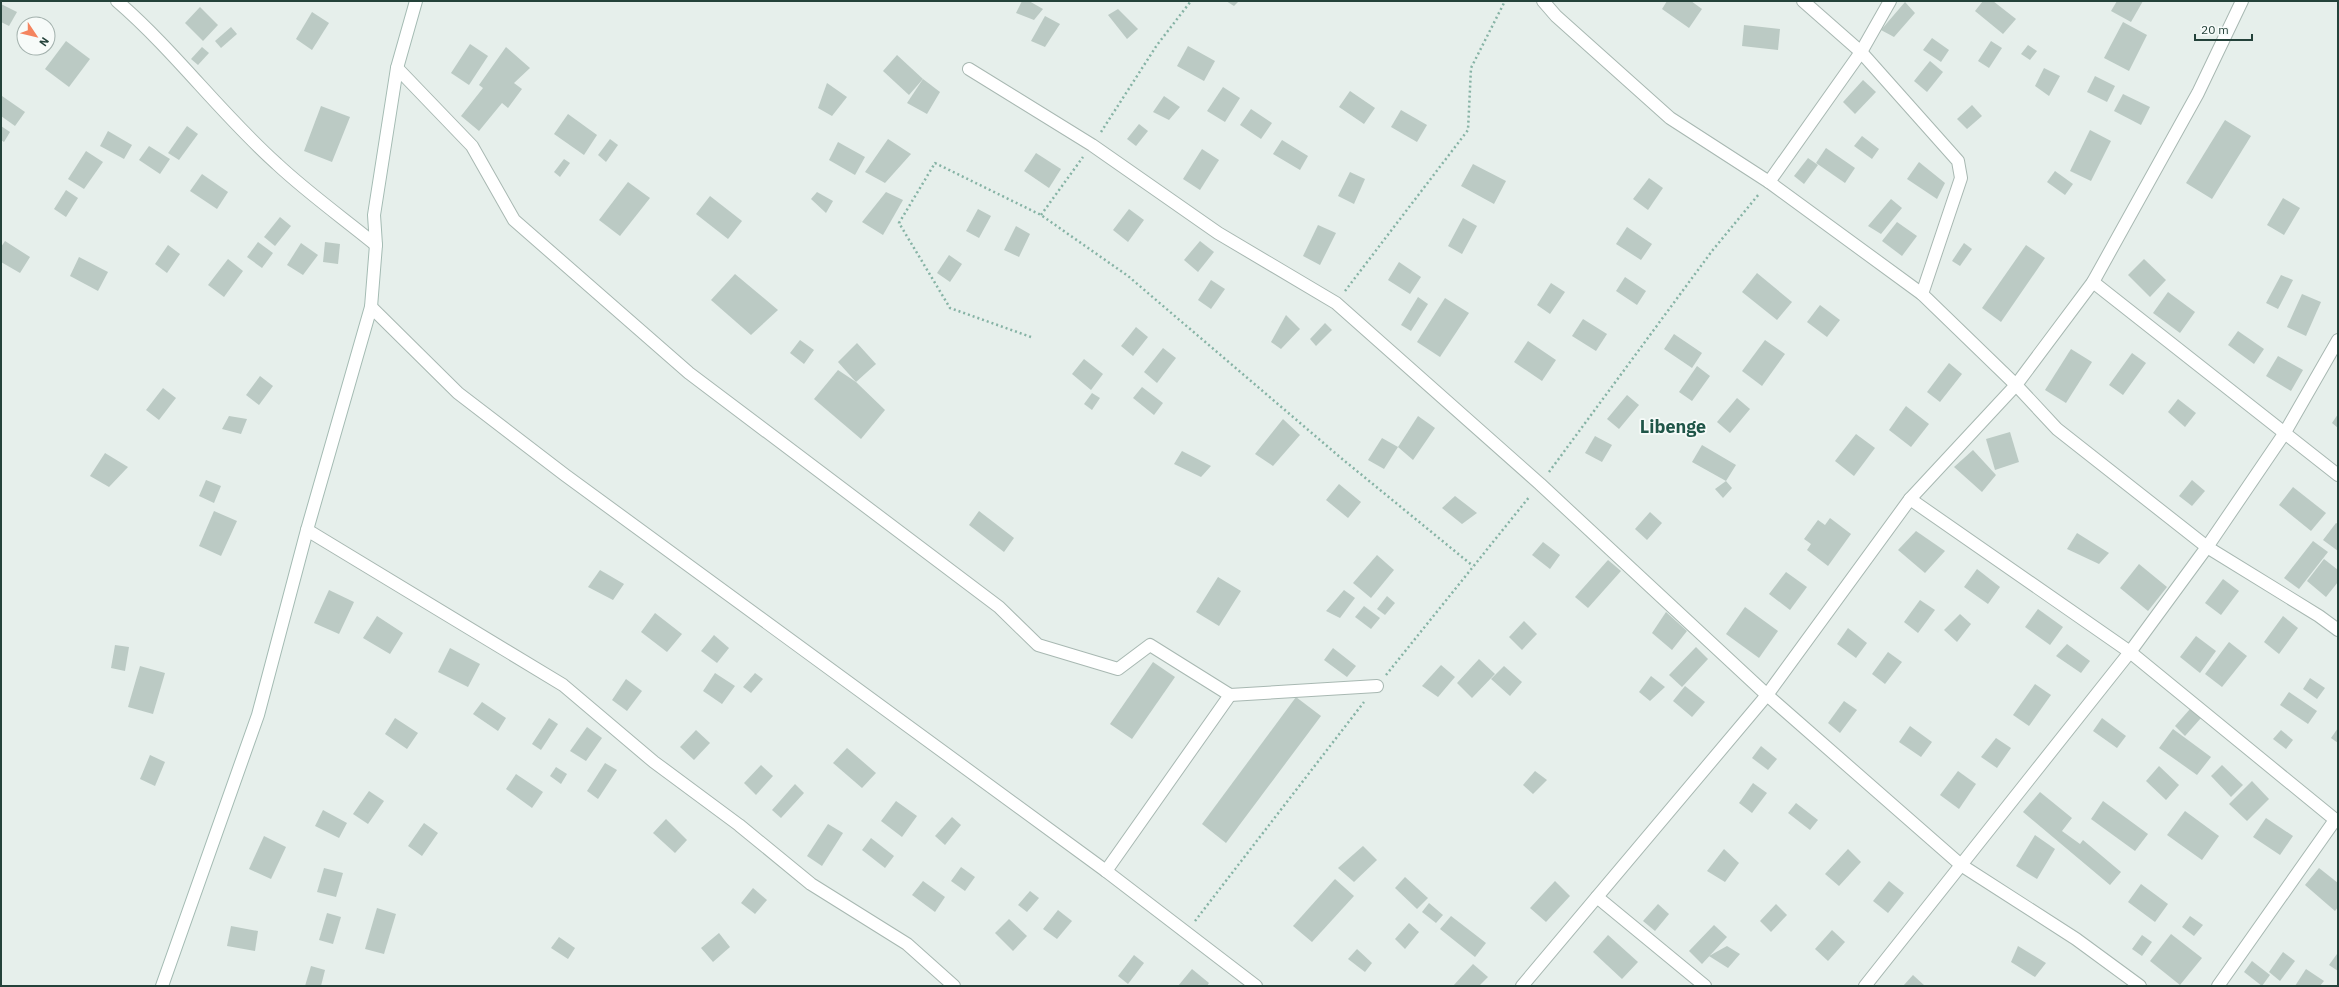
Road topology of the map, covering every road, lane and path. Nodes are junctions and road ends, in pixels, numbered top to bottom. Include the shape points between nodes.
1 (117, 1) edge
2 (416, 1) edge
3 (1191, 1) edge
4 (1505, 1) edge
5 (1544, 1) edge
6 (1554, 1) edge
7 (1803, 1) edge
8 (1890, 1) edge
9 (2242, 1) edge
10 (1556, 16) junction
11 (1861, 52) junction
12 (397, 68) junction
13 (969, 69) dead end
14 (1092, 145) junction
15 (1770, 182) junction
16 (1041, 215) junction
17 (376, 245) junction
18 (2093, 282) junction
19 (1922, 294) junction
20 (1336, 303) junction
21 (371, 306) junction
22 (1031, 337) dead end
23 (2338, 340) edge
24 (2016, 385) junction
25 (2284, 434) junction
26 (2338, 475) edge
27 (1540, 484) junction
28 (1910, 499) junction
29 (307, 530) junction
30 (2207, 547) junction
31 (1473, 566) junction
32 (2338, 630) edge
33 (2130, 652) junction
34 (1377, 686) junction
35 (1230, 695) junction
36 (1767, 695) junction
37 (2336, 821) edge
38 (1961, 865) junction
39 (1106, 871) junction
40 (1597, 897) junction
41 (1186, 933) junction
42 (162, 986) edge
43 (954, 986) edge
44 (1256, 986) edge
45 (1522, 986) edge
46 (1705, 986) edge
47 (1865, 986) edge
48 (2140, 986) edge
49 (2218, 986) edge

1 - 17 street via 150,30 276,164
2 - 12 street
3 - 14 path via 1157,45
4 - 20 path via 1471,68 1468,130
5 - 10 street
6 - 10 street
7 - 11 street
8 - 11 street
9 - 18 street via 2198,93
10 - 15 street via 1670,118
11 - 15 street
11 - 19 street via 1958,161 1961,178
12 - 17 street via 374,214
12 - 35 street via 472,146 514,220 689,373 998,607 1038,645 1118,668 1150,645
13 - 14 street
14 - 16 path
14 - 20 street via 1218,233
15 - 19 street
15 - 27 path via 1712,251
16 - 22 path via 935,163 899,223 950,308
16 - 31 path via 1128,276 1341,458
17 - 21 street
18 - 24 street
18 - 25 street
19 - 24 street
20 - 27 street
21 - 29 street
21 - 39 street via 464,398 565,475
23 - 25 street
24 - 28 street
24 - 30 street via 2057,429
25 - 26 street
25 - 30 street
27 - 31 path
27 - 36 street
28 - 33 street
28 - 36 street
29 - 42 street via 258,715
29 - 43 street via 563,685 654,762 739,825 811,884 907,944
30 - 32 street
30 - 33 street
31 - 34 path
33 - 37 street
33 - 38 street
34 - 35 street
34 - 41 path
35 - 39 street
36 - 38 street
36 - 40 street
37 - 49 street
38 - 47 street
38 - 48 street via 2076,940
39 - 41 street
40 - 45 street
40 - 46 street
41 - 44 street

